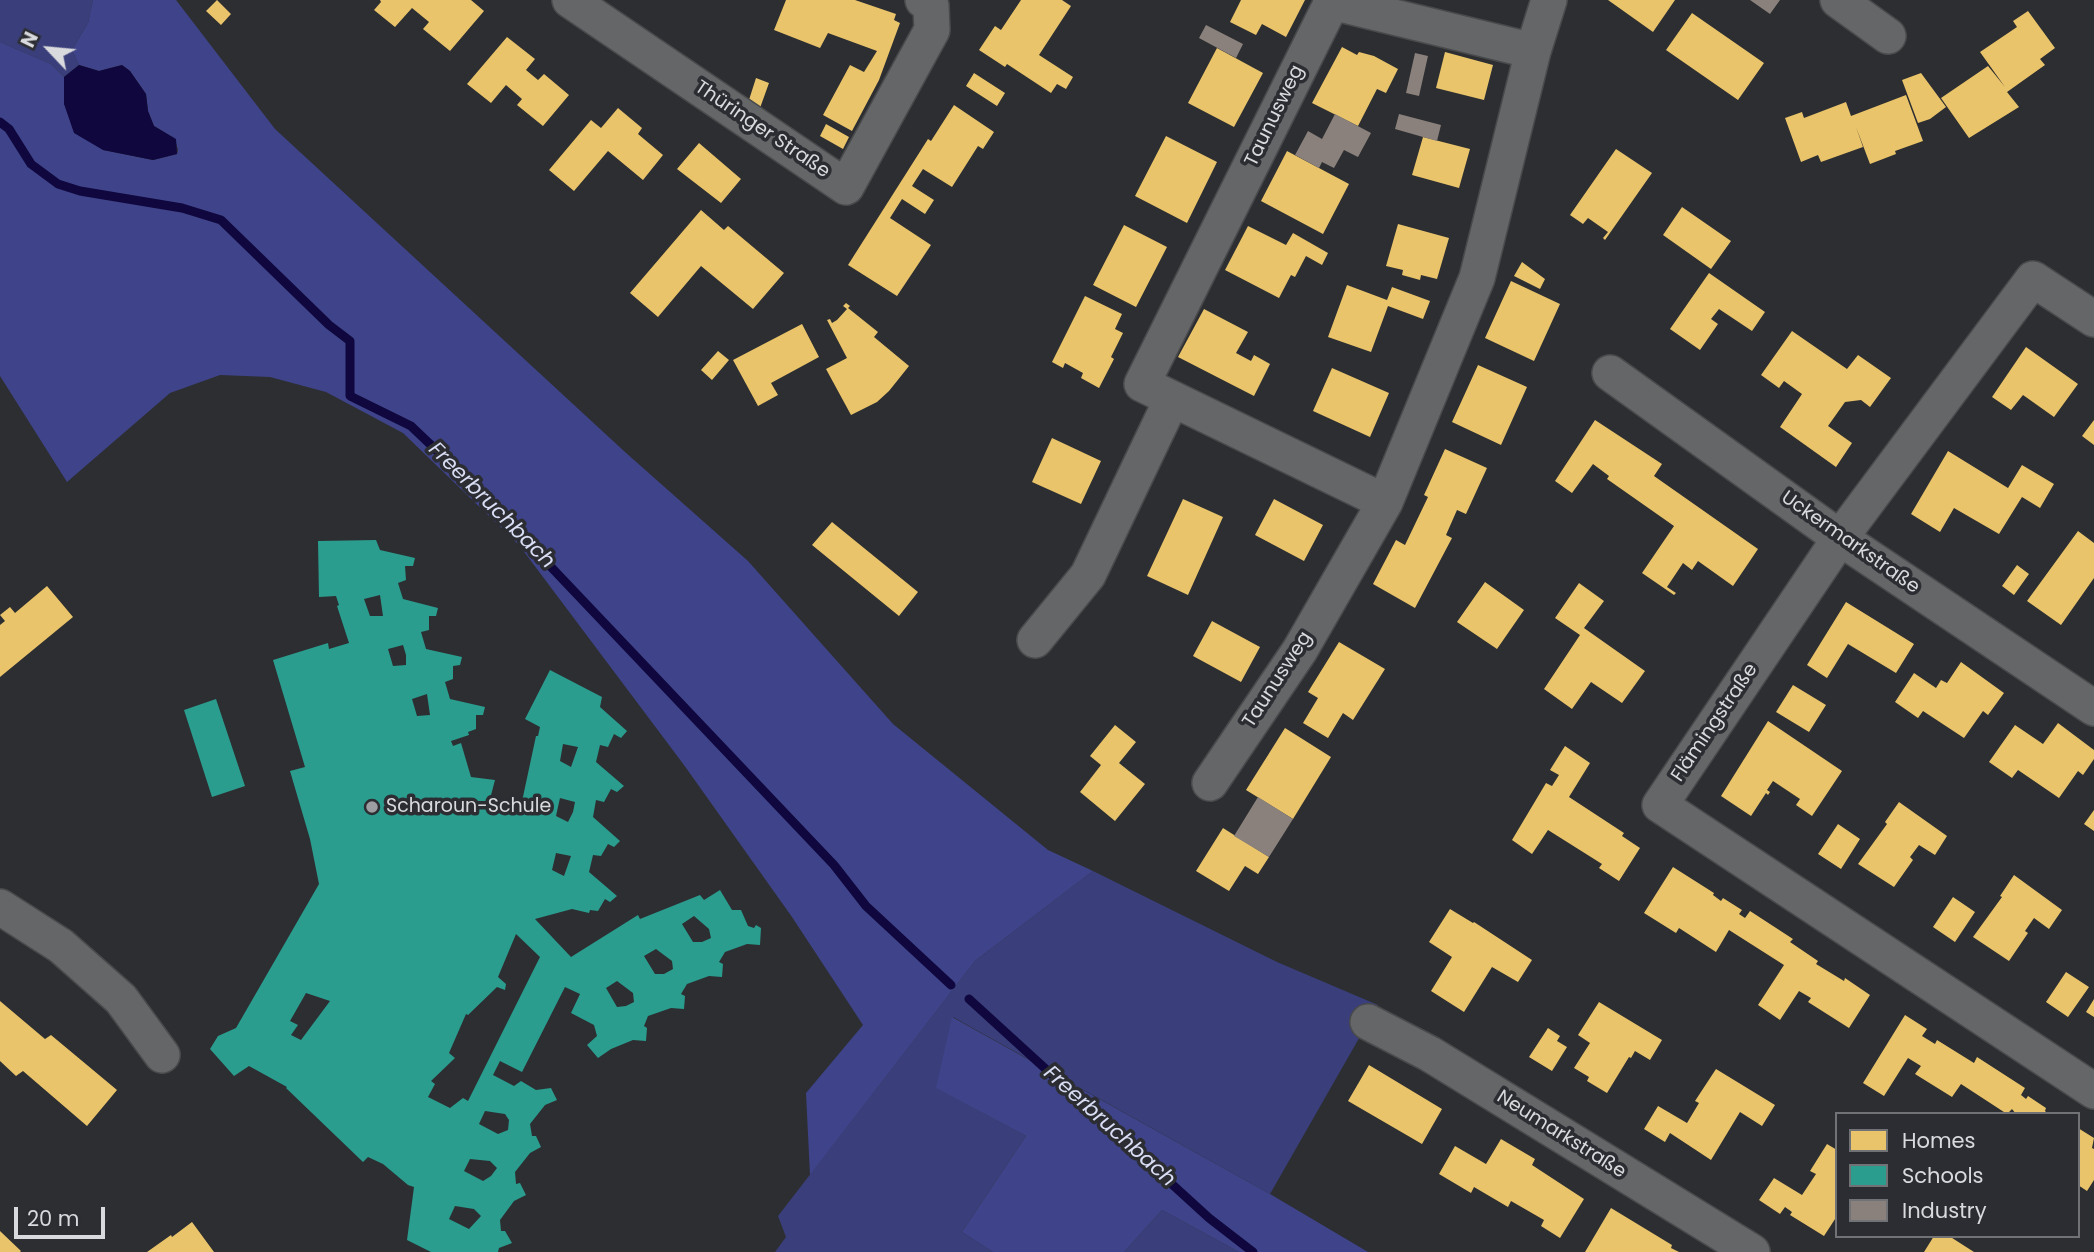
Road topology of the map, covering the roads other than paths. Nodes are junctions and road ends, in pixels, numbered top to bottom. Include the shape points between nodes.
1 (570, 0) edge
2 (923, 0) edge
3 (1549, 0) edge
4 (1838, 0) edge
5 (1888, 36) dead end
6 (1533, 51) junction
7 (2094, 319) edge
8 (1610, 373) dead end
9 (1172, 399) junction
10 (1385, 502) junction
11 (1840, 538) junction
12 (1035, 640) dead end
13 (2094, 708) edge
14 (1210, 783) dead end
15 (0, 907) edge
16 (1368, 1022) dead end
17 (162, 1055) dead end
18 (2094, 1091) edge
19 (1752, 1252) edge

1 - 2 street, Thüringer Straße via 846,187 932,30 931,6
3 - 6 street, Taunusweg
4 - 5 street
6 - 9 street, Taunusweg via 1332,2 1142,384
6 - 10 street, Taunusweg via 1477,278
7 - 11 street, Flämingstraße via 2034,279
8 - 11 street, Uckermarkstraße
9 - 10 street, Taunusweg
9 - 12 street via 1088,575
10 - 14 street, Taunusweg via 1300,650
11 - 13 street, Uckermarkstraße
11 - 18 street, Flämingstraße via 1660,805
15 - 17 street via 61,946 121,999
16 - 19 street, Neumarkstraße via 1430,1054

